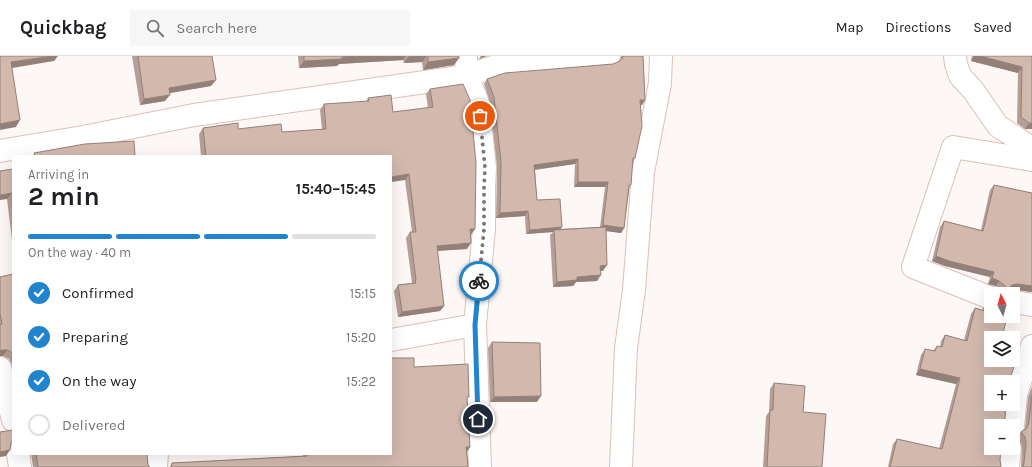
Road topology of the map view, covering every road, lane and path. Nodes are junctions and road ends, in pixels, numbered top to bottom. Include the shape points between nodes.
1 (609, 56) edge
2 (661, 56) edge
3 (955, 56) edge
4 (466, 66) edge
5 (1032, 148) edge
6 (0, 151) edge
7 (1032, 160) edge
8 (984, 295) edge
9 (1020, 303) edge
10 (1032, 305) edge
11 (475, 325) junction
12 (392, 340) edge
13 (1032, 346) edge
14 (0, 368) edge
15 (7, 399) edge
16 (12, 416) edge
17 (1013, 419) edge
18 (18, 455) edge
19 (157, 455) edge
20 (1009, 455) edge
21 (20, 467) edge
22 (156, 467) edge
23 (480, 467) edge
24 (620, 467) edge
25 (1008, 467) edge

1 - 4 street
2 - 24 street via 660,83 644,172 634,290 626,348
3 - 5 street via 960,76 998,126
4 - 6 street
4 - 11 street via 478,103 485,168 484,229
7 - 8 street via 953,147 913,267
9 - 10 street
11 - 12 street
11 - 23 street
13 - 17 street via 1016,394
14 - 15 street
15 - 16 street
18 - 21 street
19 - 22 street
20 - 25 street

